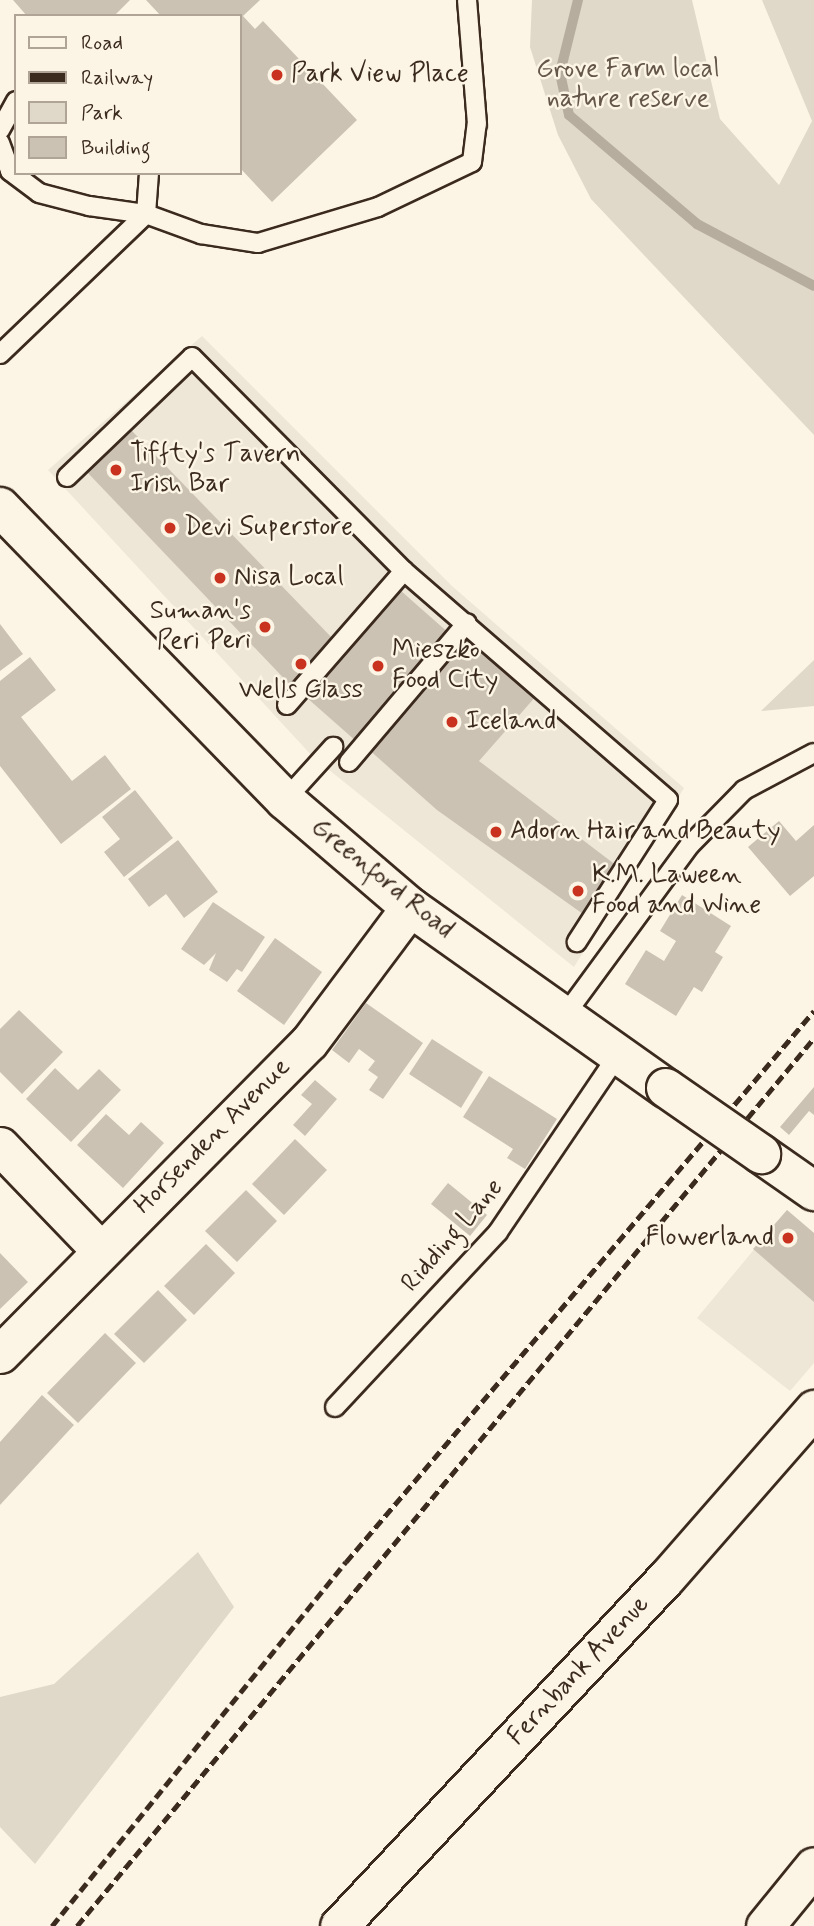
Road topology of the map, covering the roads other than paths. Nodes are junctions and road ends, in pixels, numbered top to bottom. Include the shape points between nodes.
1 (467, 0) edge
2 (14, 105) edge
3 (0, 130) edge
4 (0, 143) edge
5 (14, 173) edge
6 (16, 175) edge
7 (149, 175) edge
8 (146, 214) junction
9 (0, 354) edge
10 (68, 477) dead end
11 (0, 507) edge
12 (404, 571) junction
13 (467, 623) junction
14 (287, 705) dead end
15 (333, 747) dead end
16 (814, 753) edge
17 (349, 762) dead end
18 (285, 800) junction
19 (410, 907) junction
20 (576, 942) dead end
21 (565, 1014) junction
22 (619, 1053) junction
23 (0, 1146) edge
24 (814, 1191) edge
25 (100, 1250) junction
26 (0, 1354) edge
27 (335, 1407) dead end
28 (814, 1409) edge
29 (814, 1866) edge
30 (339, 1926) edge
31 (765, 1926) edge

1 - 8 lane via 477,124 472,162 378,207 258,243 201,234
2 - 3 lane
4 - 5 lane
6 - 8 lane via 39,193
7 - 8 lane
8 - 9 lane
10 - 12 lane via 192,358
11 - 18 main road, Greenford Road
12 - 13 lane
12 - 14 lane
13 - 17 lane
13 - 20 lane via 668,800
15 - 18 lane
16 - 21 lane via 744,790 690,845
18 - 19 main road, Greenford Road
19 - 21 main road, Greenford Road
19 - 25 street, Horsenden Avenue via 309,1042
21 - 22 main road, Greenford Road
22 - 24 main road, Greenford Road, bridge
22 - 27 lane, Ridding Lane via 498,1232
23 - 25 street
25 - 26 street, Horsenden Avenue
28 - 30 street, Fernbank Avenue via 666,1578
29 - 31 street

